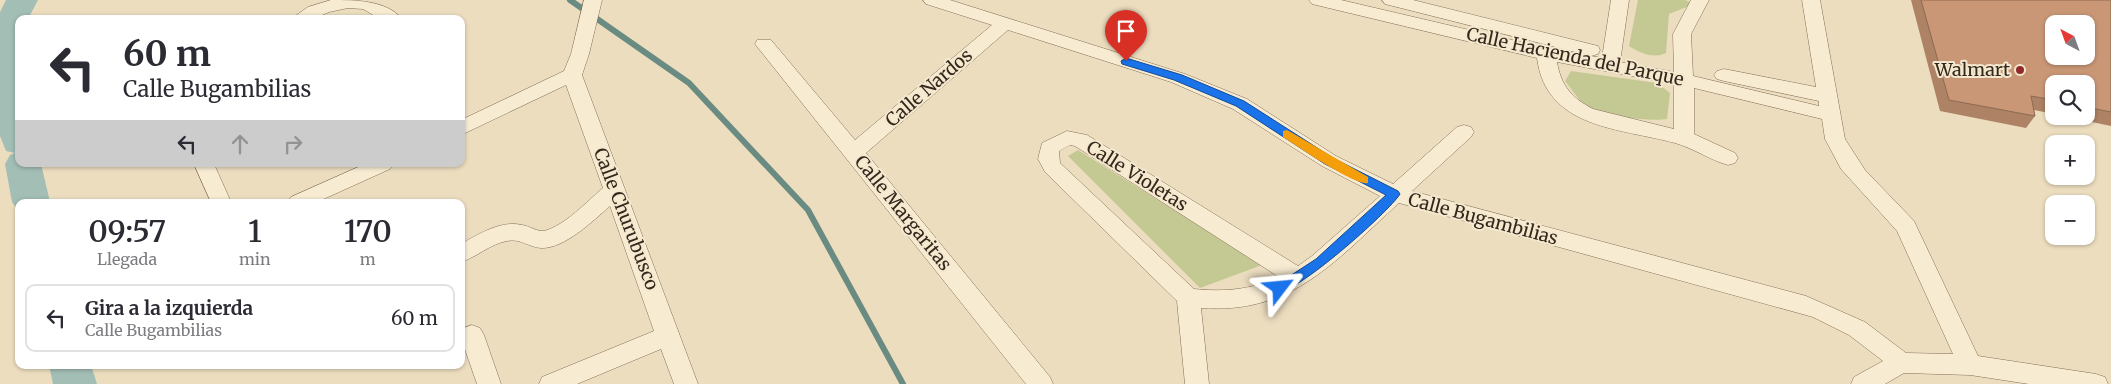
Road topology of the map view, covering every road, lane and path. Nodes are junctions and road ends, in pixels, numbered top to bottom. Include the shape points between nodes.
1 (593, 0) edge
2 (932, 0) edge
3 (1319, 0) edge
4 (1391, 0) edge
5 (1620, 0) edge
6 (1811, 0) edge
7 (1701, 1) edge
8 (1461, 8) edge
9 (308, 15) edge
10 (386, 15) edge
11 (1005, 23) junction
12 (764, 44) dead end
13 (1546, 54) junction
14 (1611, 61) junction
15 (1685, 74) junction
16 (572, 75) junction
17 (1827, 96) junction
18 (1831, 115) junction
19 (465, 126) edge
20 (1464, 132) dead end
21 (1684, 138) junction
22 (854, 152) junction
23 (1728, 158) dead end
24 (205, 167) edge
25 (376, 167) edge
26 (615, 190) junction
27 (1394, 194) junction
28 (220, 199) edge
29 (306, 199) edge
30 (465, 252) edge
31 (1299, 278) junction
32 (1188, 298) junction
33 (669, 335) junction
34 (472, 336) dead end
35 (1901, 363) junction
36 (1970, 366) junction
37 (2004, 377) edge
38 (489, 384) edge
39 (551, 384) edge
40 (686, 384) edge
41 (1041, 384) edge
42 (1197, 384) edge
43 (1863, 384) edge
44 (2096, 384) edge

1 - 16 street
2 - 11 street, Calle Bugambilias
3 - 13 street, Calle Hacienda del Parque
4 - 8 street, Calle Hacienda del Parque
5 - 14 street
6 - 17 street
7 - 15 street via 1682,34
8 - 14 street, Calle Hacienda del Parque
9 - 10 street via 321,8 351,2 366,4
11 - 22 street, Calle Nardos
11 - 27 street, Calle Bugambilias via 1215,92 1240,104 1329,161
12 - 22 street, Calle Margaritas
13 - 14 street, Calle Hacienda del Parque
13 - 21 street via 1550,82 1557,94 1573,108
14 - 15 street, Calle Hacienda del Parque
15 - 17 street, Calle Hacienda del Parque
15 - 18 street, Calle Hacienda del Parque
15 - 21 street
16 - 19 street
16 - 26 street, Calle Churubusco
17 - 18 street
18 - 36 street via 1835,139 1850,168 1894,210 1906,227
20 - 27 street
21 - 23 street
22 - 41 street, Calle Margaritas
24 - 28 street
25 - 29 street
26 - 30 street via 565,229 546,239 512,232
26 - 33 street, Calle Churubusco
27 - 31 street
27 - 35 street, Calle Bugambilias via 1806,306 1858,327
31 - 32 street via 1280,288 1231,301
31 - 32 street, Calle Violetas via 1080,140 1067,138 1049,148 1048,159 1052,167
32 - 42 street
33 - 39 street
33 - 40 street, Calle Churubusco
34 - 38 street
35 - 36 street
35 - 43 street
36 - 37 street
37 - 44 street

